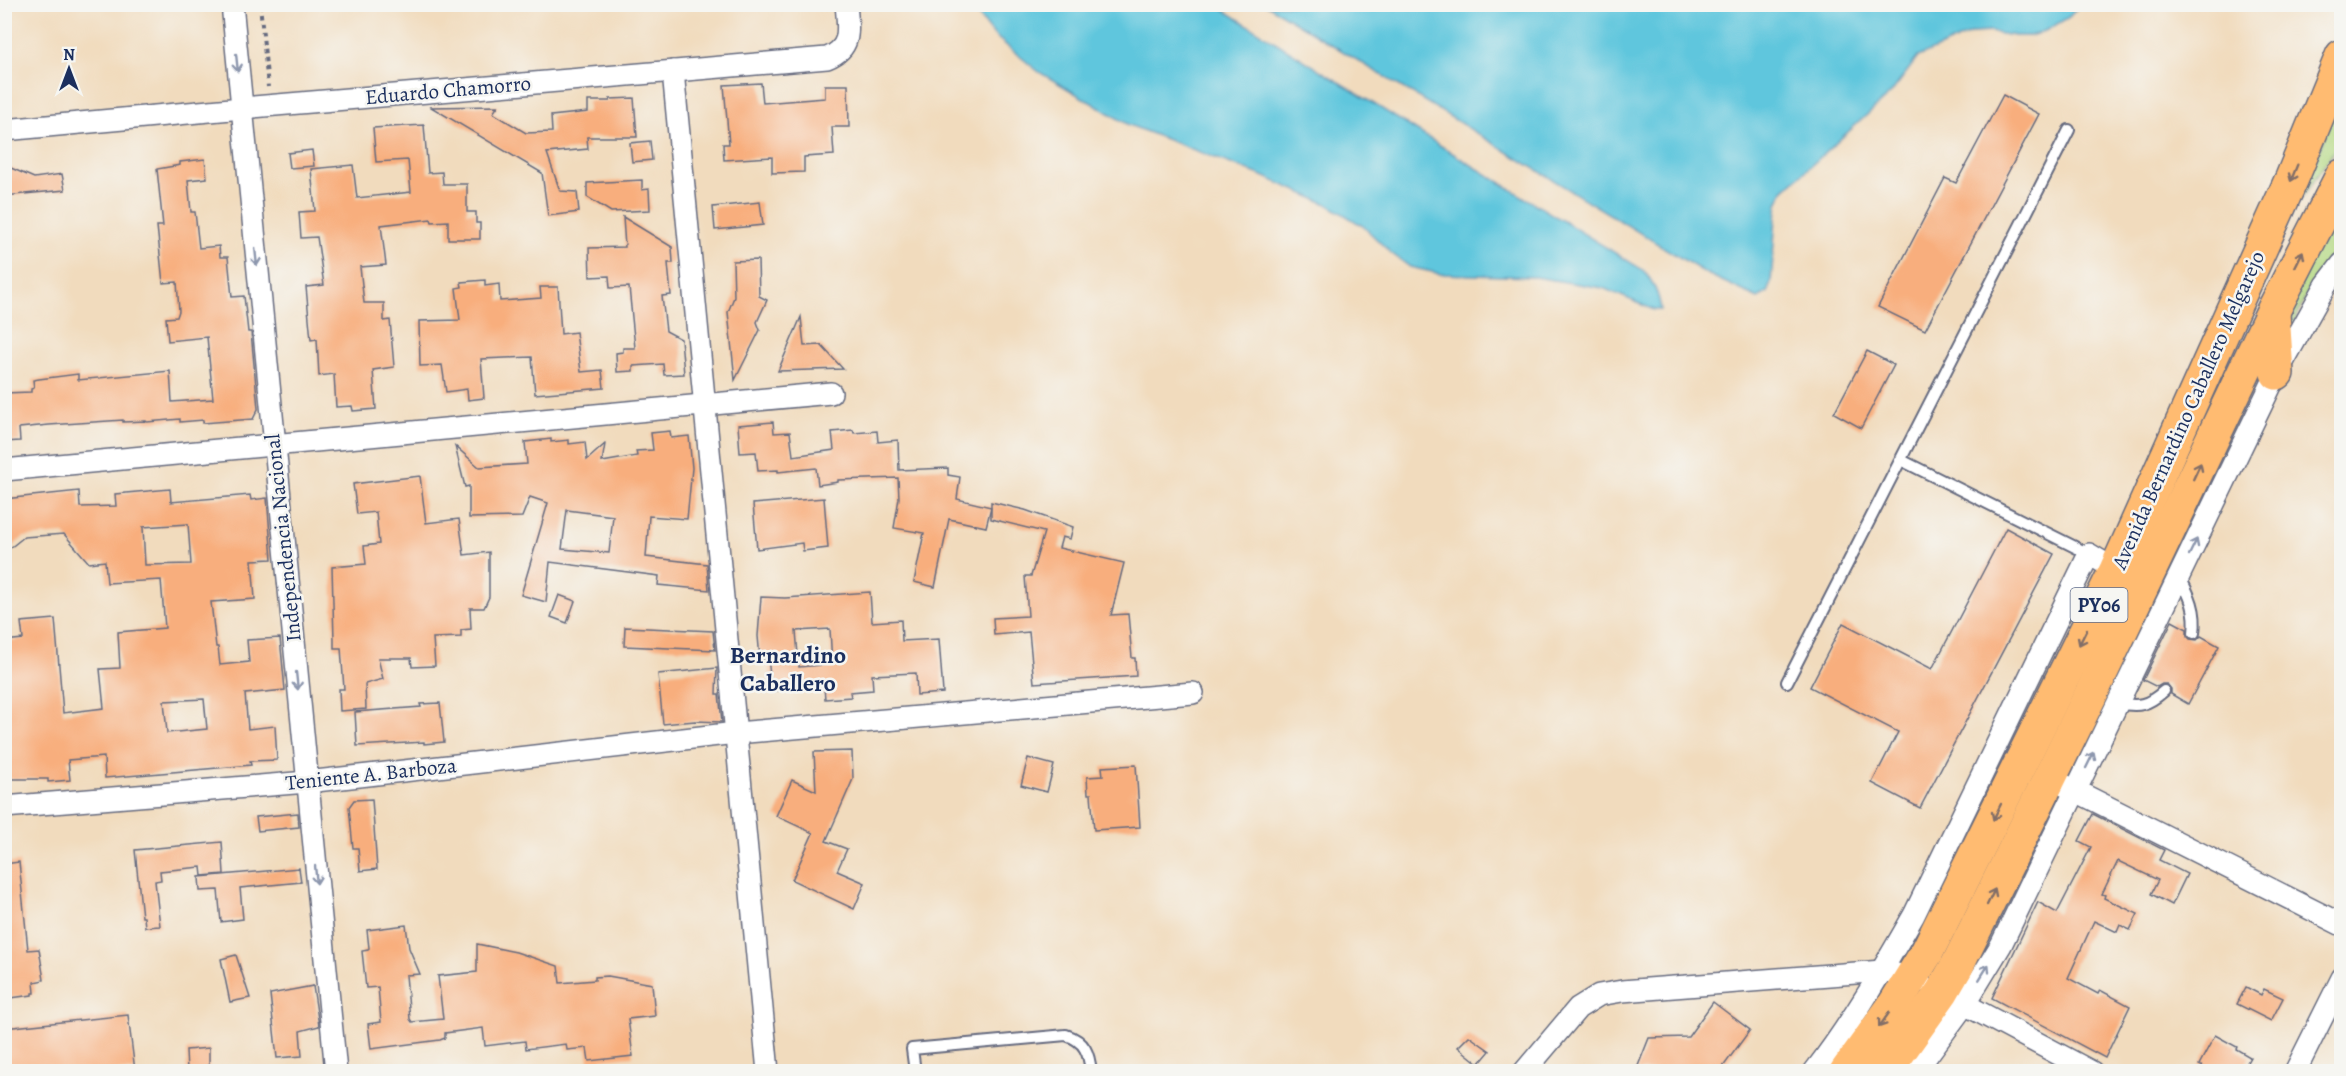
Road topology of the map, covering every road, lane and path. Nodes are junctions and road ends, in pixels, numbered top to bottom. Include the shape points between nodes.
1 (232, 4) edge
2 (260, 4) edge
3 (846, 4) edge
4 (2342, 56) edge
5 (673, 71) junction
6 (269, 96) dead end
7 (242, 108) junction
8 (4, 130) edge
9 (2069, 130) dead end
10 (2342, 176) edge
11 (2342, 264) edge
12 (2273, 311) junction
13 (2277, 373) junction
14 (831, 393) dead end
15 (705, 405) junction
16 (274, 445) junction
17 (1901, 460) junction
18 (4, 470) edge
19 (2103, 562) junction
20 (2179, 576) junction
21 (2194, 633) dead end
22 (1787, 682) dead end
23 (2164, 691) dead end
24 (1193, 693) dead end
25 (2104, 699) junction
26 (736, 733) junction
27 (307, 782) junction
28 (2062, 784) junction
29 (4, 807) edge
30 (2342, 926) edge
31 (1897, 974) junction
32 (2342, 978) edge
33 (1953, 998) junction
34 (336, 1071) edge
35 (767, 1071) edge
36 (915, 1071) edge
37 (1091, 1071) edge
38 (1524, 1071) edge
39 (1814, 1071) edge
40 (1846, 1071) edge
41 (1885, 1071) edge
42 (1915, 1071) edge
43 (2092, 1071) edge
44 (2295, 1071) edge

1 -> 7 street, Independencia Nacional
2 - 6 path
3 - 5 street, Eduardo Chamorro via 844,48 827,58
4 -> 19 highway, Avenida Bernardino Caballero Melgarejo / PY06 via 2292,178
5 - 7 street, Eduardo Chamorro
5 - 15 street
7 - 8 street, Eduardo Chamorro
7 -> 16 street, Independencia Nacional
9 - 17 lane
12 -> 10 highway, Avenida Bernardino Caballero Melgarejo / PY06
11 - 13 street
12 - 13 highway
25 -> 12 highway, Avenida Bernardino Caballero Melgarejo / PY06
20 -> 13 street
14 - 15 street
15 - 16 street
15 - 26 street
16 - 18 street
16 -> 27 street, Independencia Nacional
17 - 19 lane
17 - 22 lane
19 - 31 highway, Avenida Bernardino Caballero Melgarejo / PY06 via 1928,952
20 - 21 lane via 2191,598 2196,618
20 - 25 street
23 - 25 lane via 2150,703 2134,706
24 - 26 street, Teniente A. Barboza
28 -> 25 highway, Avenida Bernardino Caballero Melgarejo / PY06
26 - 27 street, Teniente A. Barboza
26 - 35 street
27 - 29 street, Teniente A. Barboza
27 -> 34 street, Independencia Nacional
28 - 30 street
33 -> 28 highway, Avenida Bernardino Caballero Melgarejo / PY06 via 1957,966
31 - 33 street
31 - 38 street via 1599,995 1578,1008
31 - 39 street
31 -> 40 highway, Avenida Bernardino Caballero Melgarejo / PY06
32 - 44 street
33 - 41 highway, Avenida Bernardino Caballero Melgarejo / PY06
33 - 42 street
33 - 43 street
36 - 37 lane via 912,1049 1066,1035 1078,1039 1086,1048

